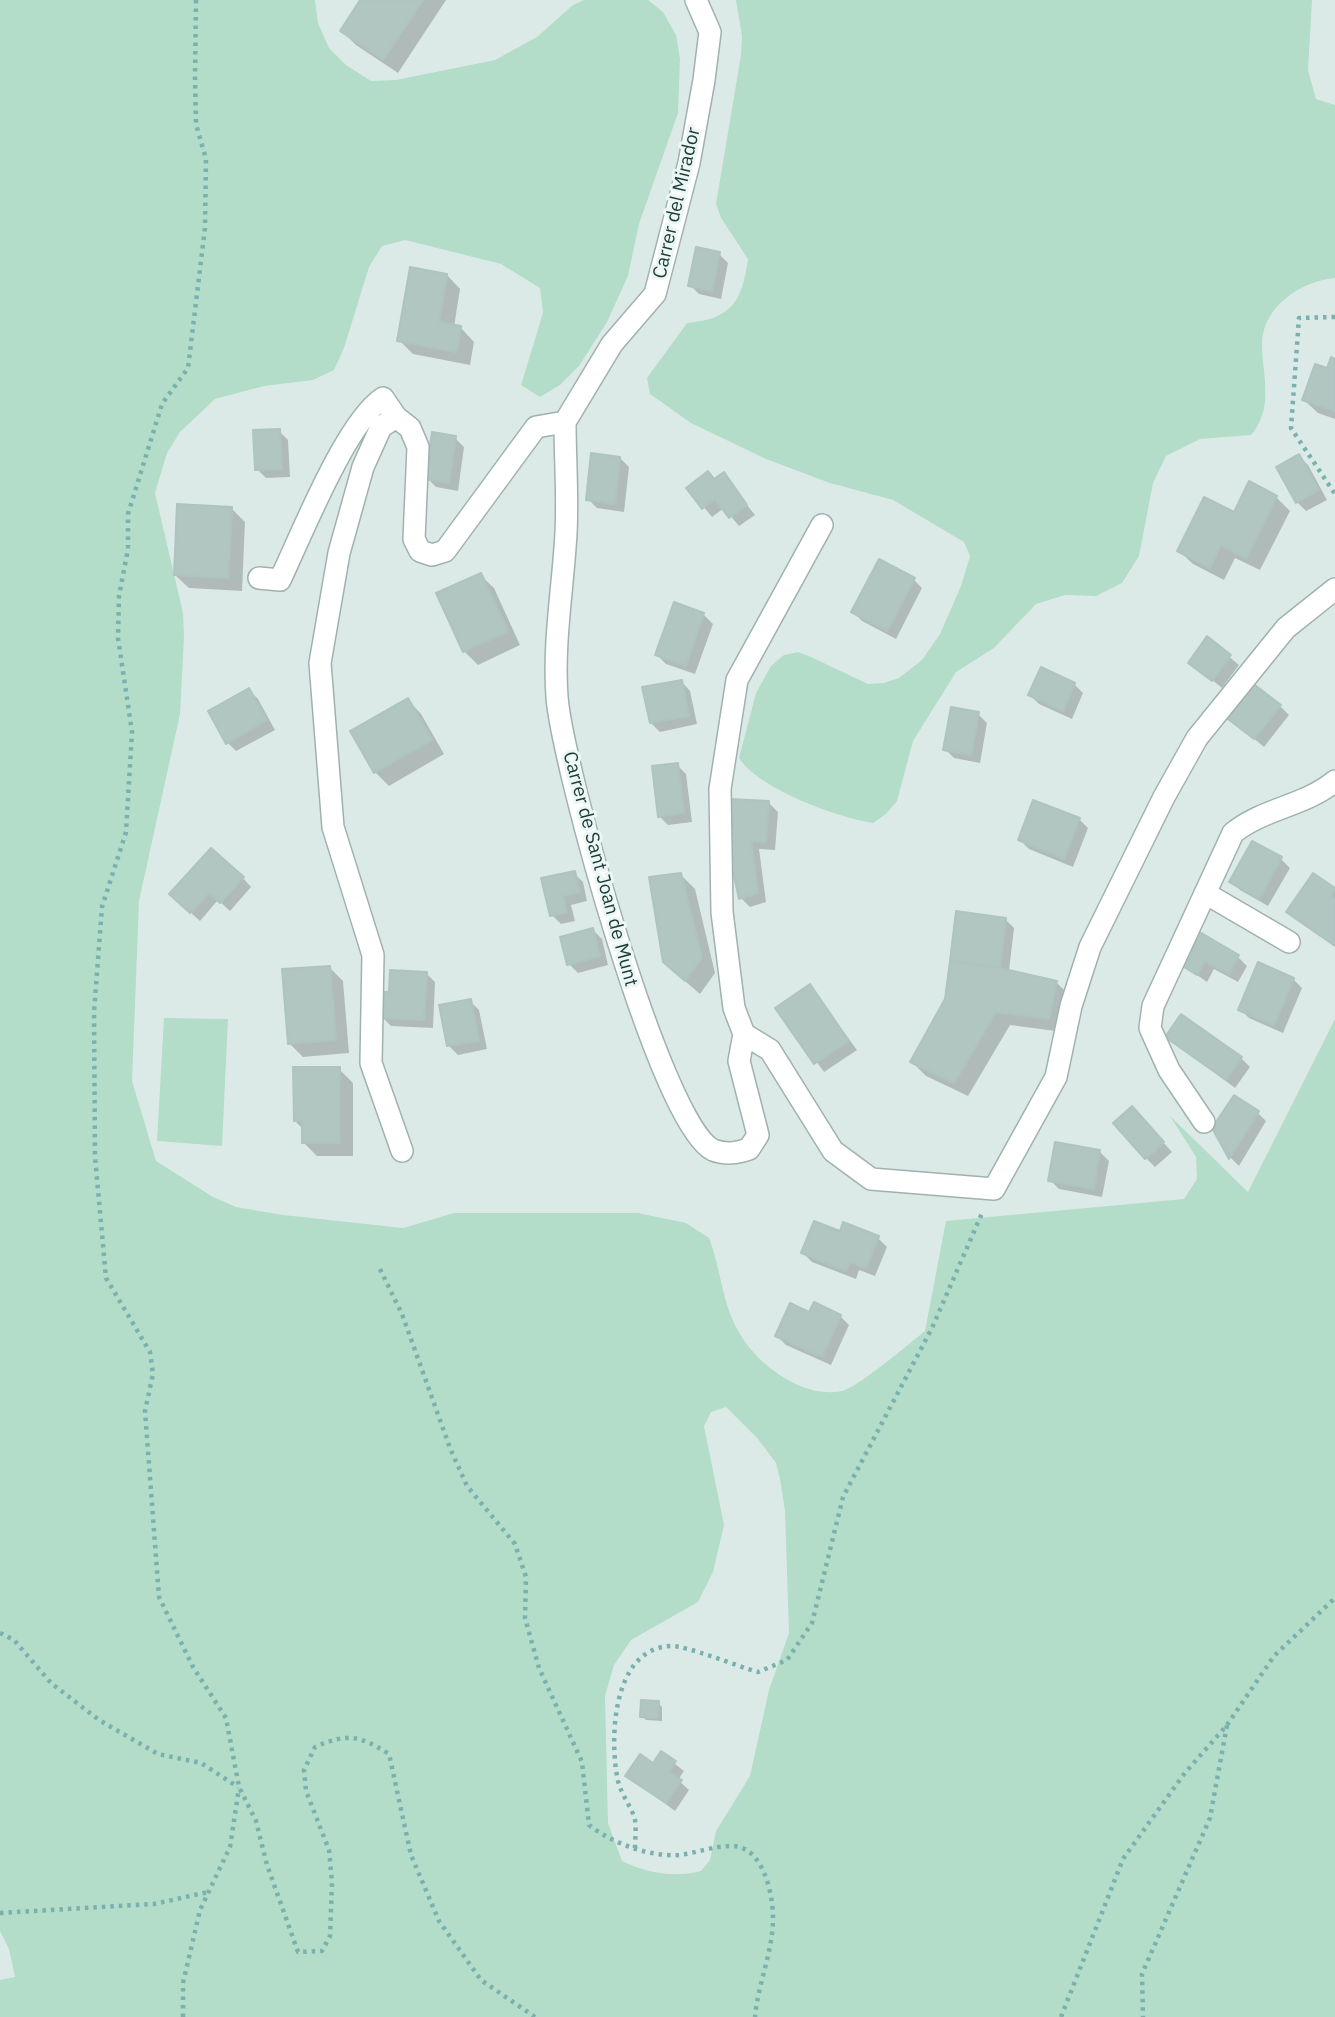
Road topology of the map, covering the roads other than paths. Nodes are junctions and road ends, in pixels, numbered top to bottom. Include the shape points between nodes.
1 (696, 0) edge
2 (396, 417) junction
3 (565, 422) junction
4 (822, 525) dead end
5 (259, 578) dead end
6 (1335, 589) edge
7 (1335, 781) edge
8 (1205, 893) junction
9 (1289, 942) dead end
10 (744, 1034) junction
11 (1204, 1122) dead end
12 (402, 1151) dead end

1 - 3 street, Carrer del Mirador via 710,32 704,80 689,163 655,294 612,344
2 - 3 street via 410,428 418,447 414,539 420,551 432,555 445,551 536,428
2 - 5 street via 383,398 370,407 280,580
2 - 12 street via 381,427 363,467 339,554 320,663 333,827 373,955 370,1063
3 - 10 street, Carrer de Sant Joan de Munt via 566,532 557,698 574,788 641,1013 695,1130 711,1149 732,1154 749,1149 758,1135 739,1061
4 - 10 street via 737,681 720,789 722,912 734,1007
6 - 10 street via 1286,628 1197,738 1090,947 1056,1077 994,1189 871,1179 833,1151 770,1050
7 - 8 street via 1322,792 1251,819 1233,833
8 - 9 street
8 - 11 street via 1153,1006 1150,1028 1169,1070

